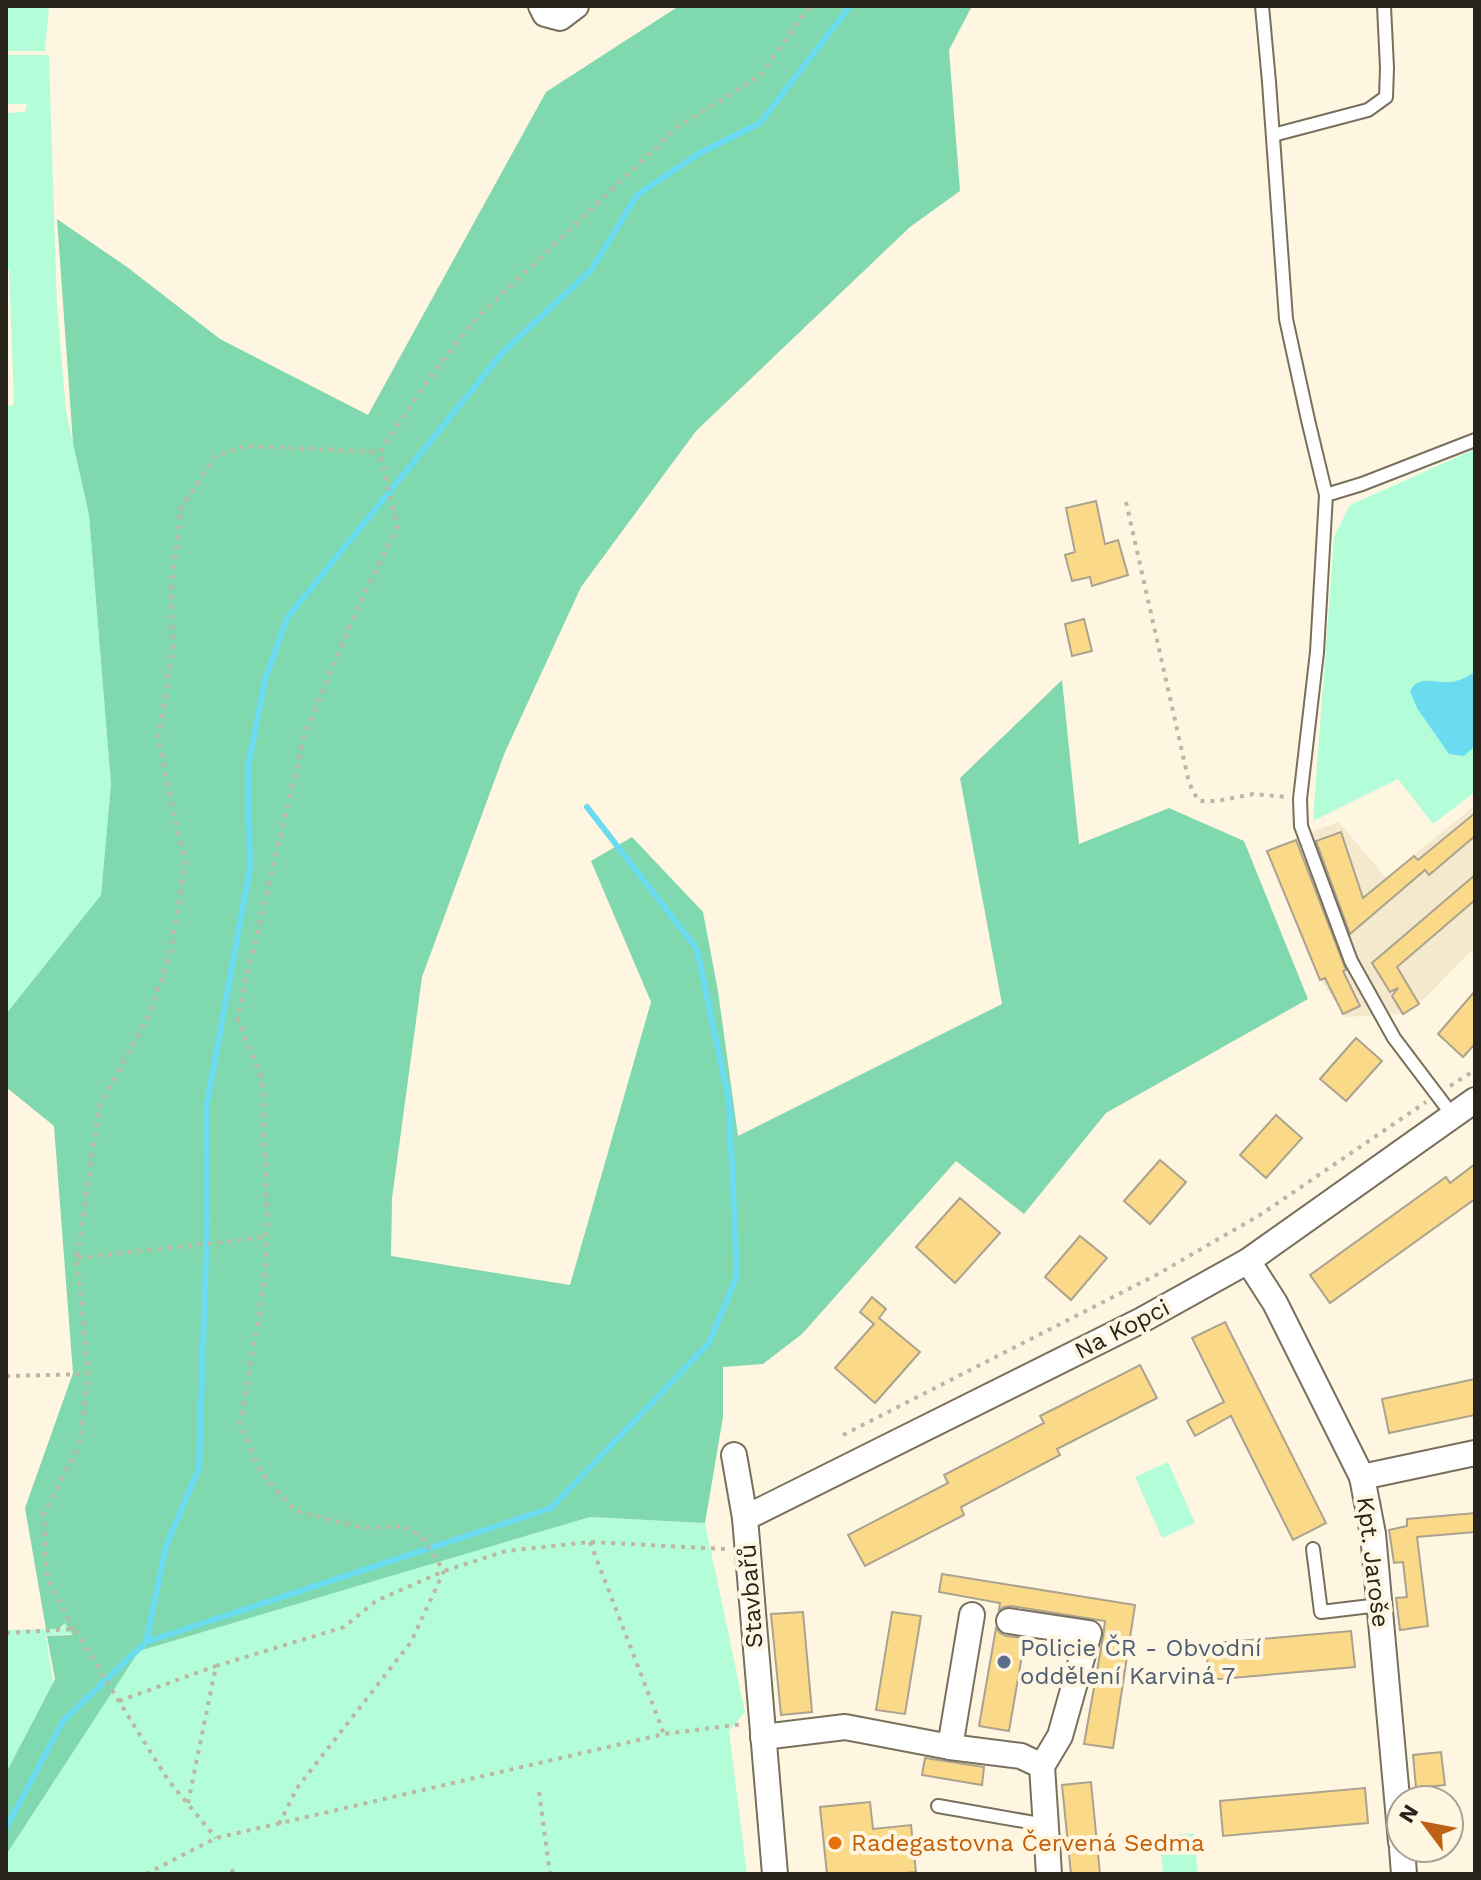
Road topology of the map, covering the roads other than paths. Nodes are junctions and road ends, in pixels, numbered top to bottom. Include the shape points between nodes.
1 (541, 6) edge
2 (576, 6) edge
3 (1262, 6) edge
4 (1384, 6) edge
5 (1273, 135) junction
6 (1475, 440) edge
7 (1326, 495) junction
8 (1475, 1100) edge
9 (1453, 1116) junction
10 (1248, 1261) junction
11 (1475, 1453) edge
12 (734, 1455) dead end
13 (1362, 1477) junction
14 (745, 1518) junction
15 (1313, 1549) dead end
16 (1379, 1605) junction
17 (972, 1615) dead end
18 (1009, 1621) dead end
19 (762, 1729) junction
20 (950, 1747) junction
21 (1042, 1766) junction
22 (1396, 1784) edge
23 (938, 1806) dead end
24 (1046, 1825) junction
25 (775, 1874) edge
26 (1049, 1874) edge

1 - 2 street via 545,14 560,18
3 - 5 lane
4 - 5 lane via 1386,97 1368,110
5 - 7 lane via 1286,319
6 - 7 lane
7 - 9 lane via 1301,826 1351,961 1394,1038
8 - 9 street, Na Kopci
9 - 10 street, Na Kopci
10 - 13 street, Kpt. Jaroše via 1275,1303
10 - 14 street, Na Kopci via 1142,1320
11 - 13 street
12 - 14 street, Stavbařů
13 - 16 street, Kpt. Jaroše
14 - 19 street, Stavbařů
15 - 16 lane via 1321,1612
16 - 22 street, Kpt. Jaroše
17 - 20 street
18 - 21 street via 1089,1633 1060,1736
19 - 20 street via 845,1727
19 - 25 street, Stavbařů
20 - 21 street via 1021,1756
21 - 24 street
23 - 24 lane
24 - 26 street

